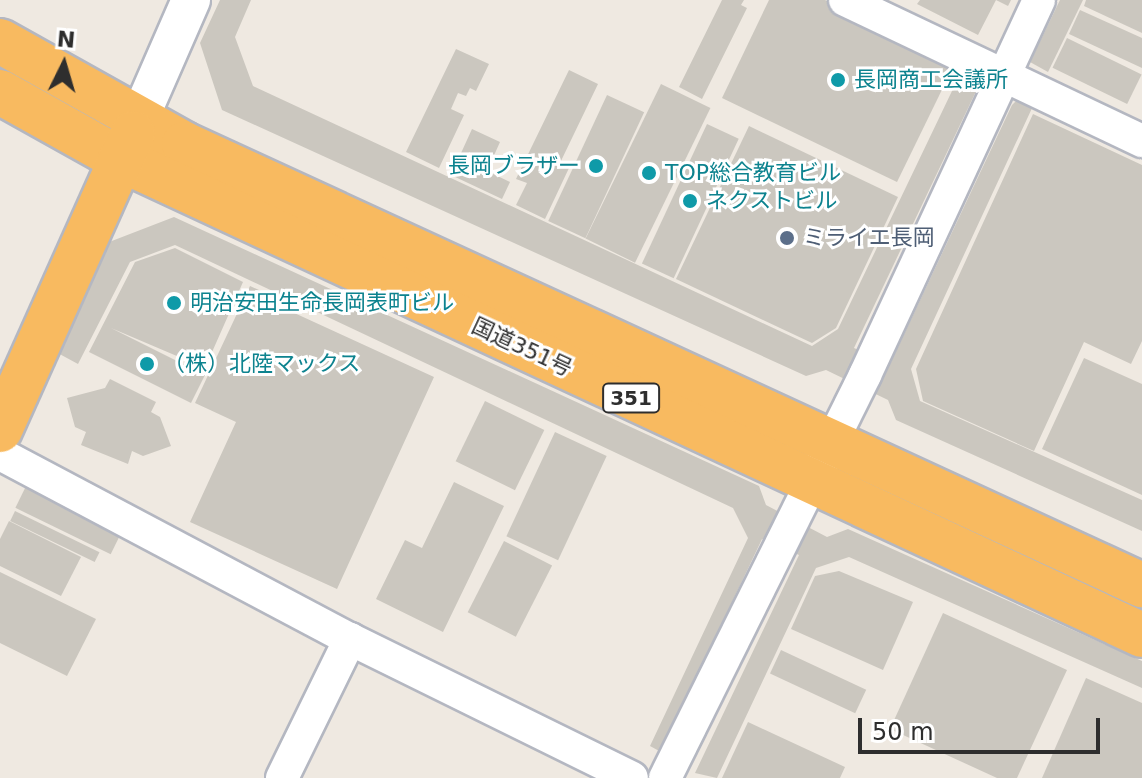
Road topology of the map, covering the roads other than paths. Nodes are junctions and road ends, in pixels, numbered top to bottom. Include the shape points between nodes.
1 (191, 0) edge
2 (845, 0) edge
3 (1039, 0) edge
4 (0, 41) edge
5 (1004, 76) junction
6 (0, 92) edge
7 (139, 119) junction
8 (1142, 141) edge
9 (120, 159) junction
10 (0, 430) edge
11 (832, 441) junction
12 (0, 454) edge
13 (813, 483) junction
14 (1142, 585) edge
15 (1142, 635) edge
16 (350, 639) junction
17 (282, 778) edge
18 (632, 778) edge
19 (665, 778) edge

1 - 7 street
2 - 5 street
3 - 5 street
4 - 7 highway, 国道351号 / 351
5 - 8 street
5 - 11 street
6 - 9 highway, 国道351号 / 351
7 - 9 highway
7 - 11 highway, 国道351号 / 351
9 - 10 highway
9 - 13 highway, 国道351号 / 351
11 - 13 street
11 - 14 highway, 国道351号 / 351
12 - 16 street
13 - 15 highway, 国道351号 / 351
13 - 19 street
16 - 17 street
16 - 18 street

